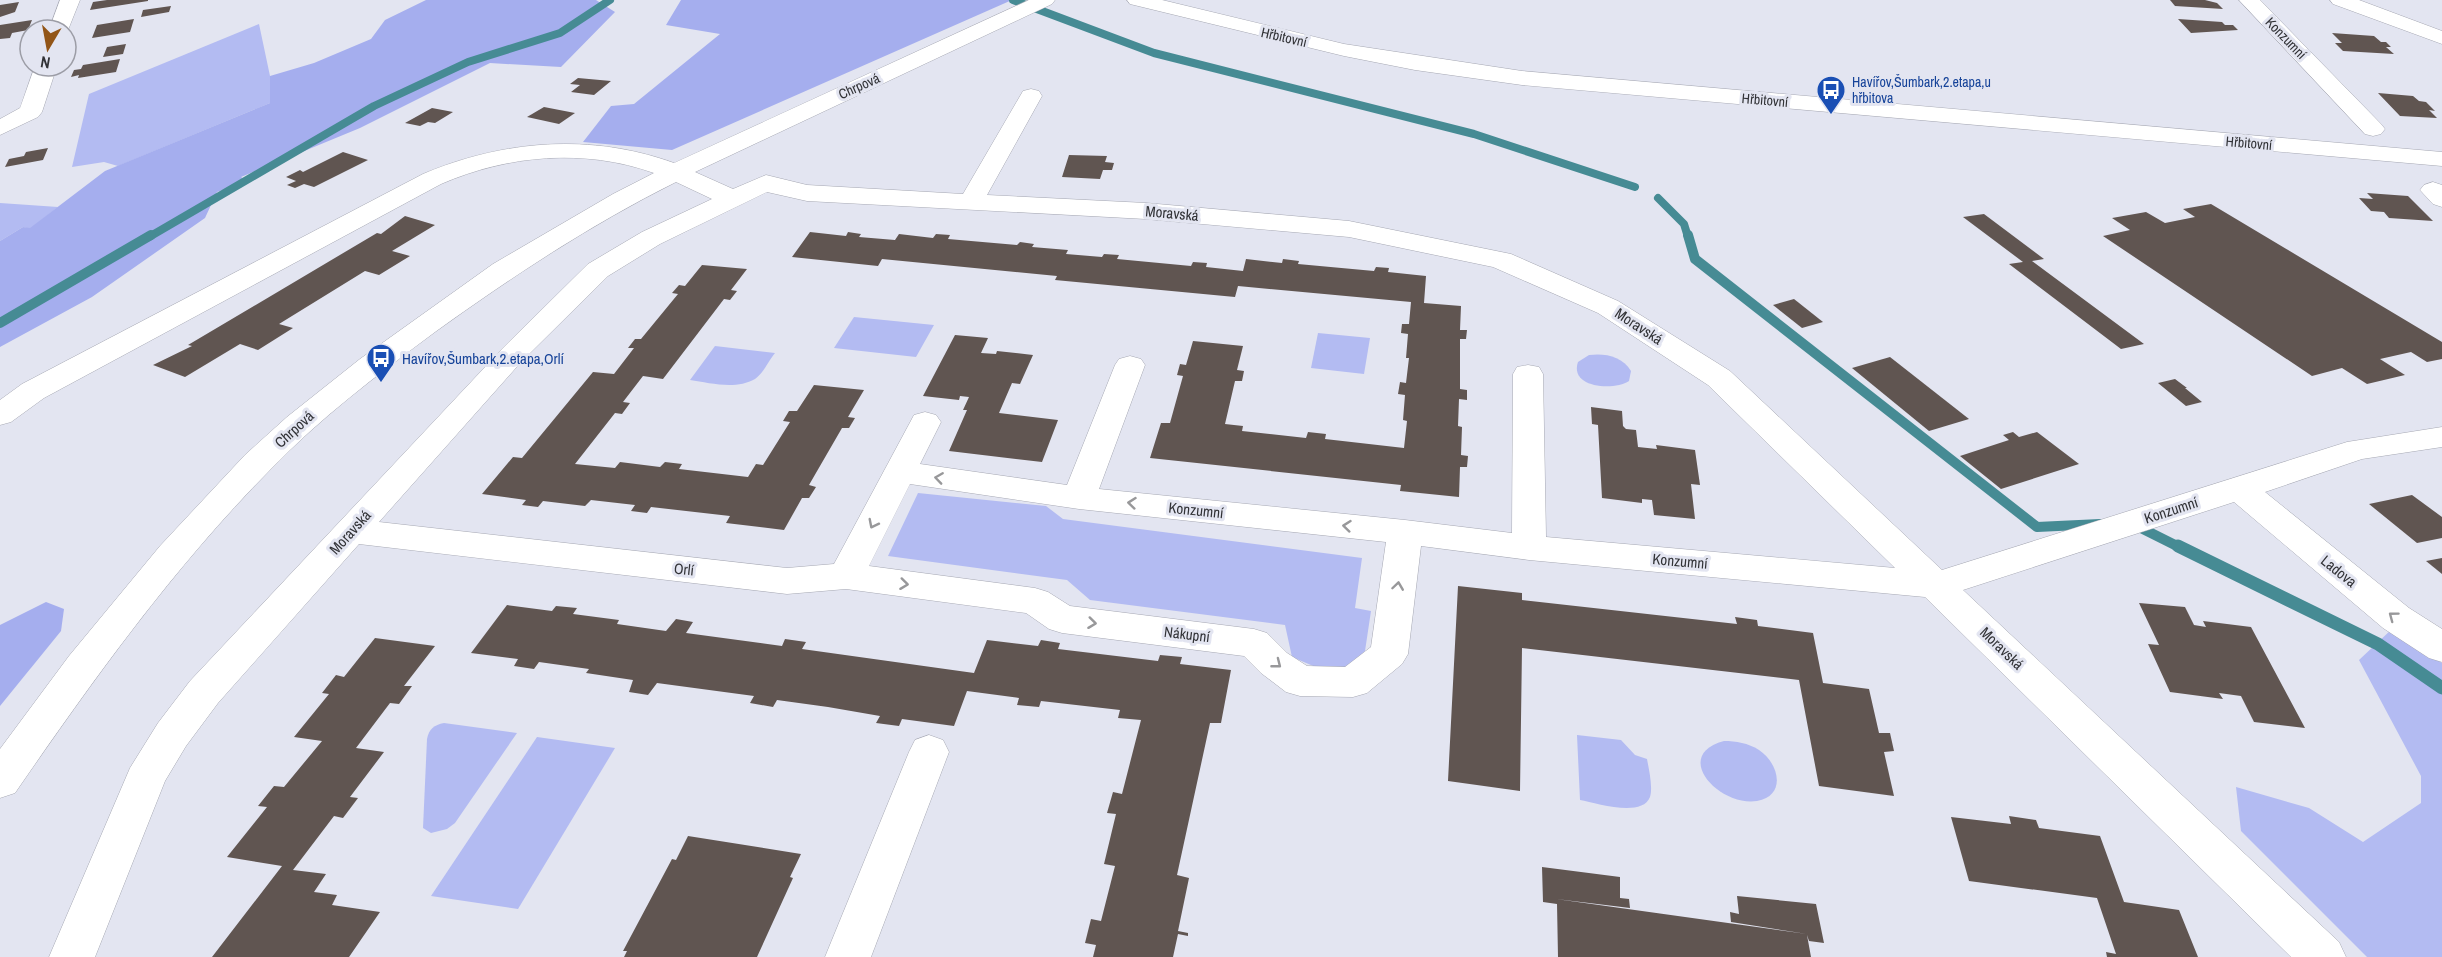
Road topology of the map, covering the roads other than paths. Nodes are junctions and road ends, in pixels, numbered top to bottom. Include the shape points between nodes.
1 (70, 0) edge
2 (1045, 0) edge
3 (1137, 0) edge
4 (2249, 0) edge
5 (2340, 0) edge
6 (63, 18) edge
7 (2442, 38) edge
8 (42, 78) edge
9 (1031, 96) dead end
10 (0, 128) edge
11 (2373, 129) dead end
12 (2442, 159) edge
13 (673, 172) junction
14 (733, 199) junction
15 (971, 201) junction
16 (1130, 365) dead end
17 (1528, 374) dead end
18 (0, 415) edge
19 (925, 422) dead end
20 (2442, 437) edge
21 (899, 472) junction
22 (2239, 489) junction
23 (1079, 498) junction
24 (350, 531) junction
25 (1405, 532) junction
26 (1529, 548) junction
27 (846, 576) junction
28 (1936, 585) junction
29 (2442, 648) edge
30 (929, 752) dead end
31 (0, 781) edge
32 (72, 957) edge
33 (848, 957) edge
34 (2323, 957) edge

1 - 6 street
2 - 13 street, Chrpová
3 - 12 street, Hřbitovní via 1344,50 1522,78
4 - 11 street, Konzumní
5 - 7 street
8 - 10 street via 30,112
9 - 15 street
13 - 14 street
13 - 18 street via 638,160 570,152 501,155 465,164 33,391
13 - 31 street, Chrpová via 587,218 503,270 363,371 298,424 224,497 146,585
14 - 15 street, Moravská via 766,183 807,193
14 - 24 street, Moravská via 651,238 598,270 512,355
15 - 28 street, Moravská via 1349,228 1501,260 1608,307 1719,378
16 - 23 street
17 - 26 street
19 - 21 street
20 - 22 street, Konzumní via 2358,449
23 -> 21 street, Konzumní
21 -> 27 street
22 - 28 street, Konzumní
29 -> 22 street, Ladova via 2396,618
25 -> 23 street, Konzumní
24 - 27 street, Orlí via 787,581
24 - 32 street, Moravská via 204,692 158,755 124,827
25 - 26 street, Konzumní
27 -> 25 street, Nákupní via 1035,601 1062,619 1254,643 1300,681 1353,682 1389,654
26 - 28 street, Konzumní
28 - 34 street, Moravská
30 - 33 street

